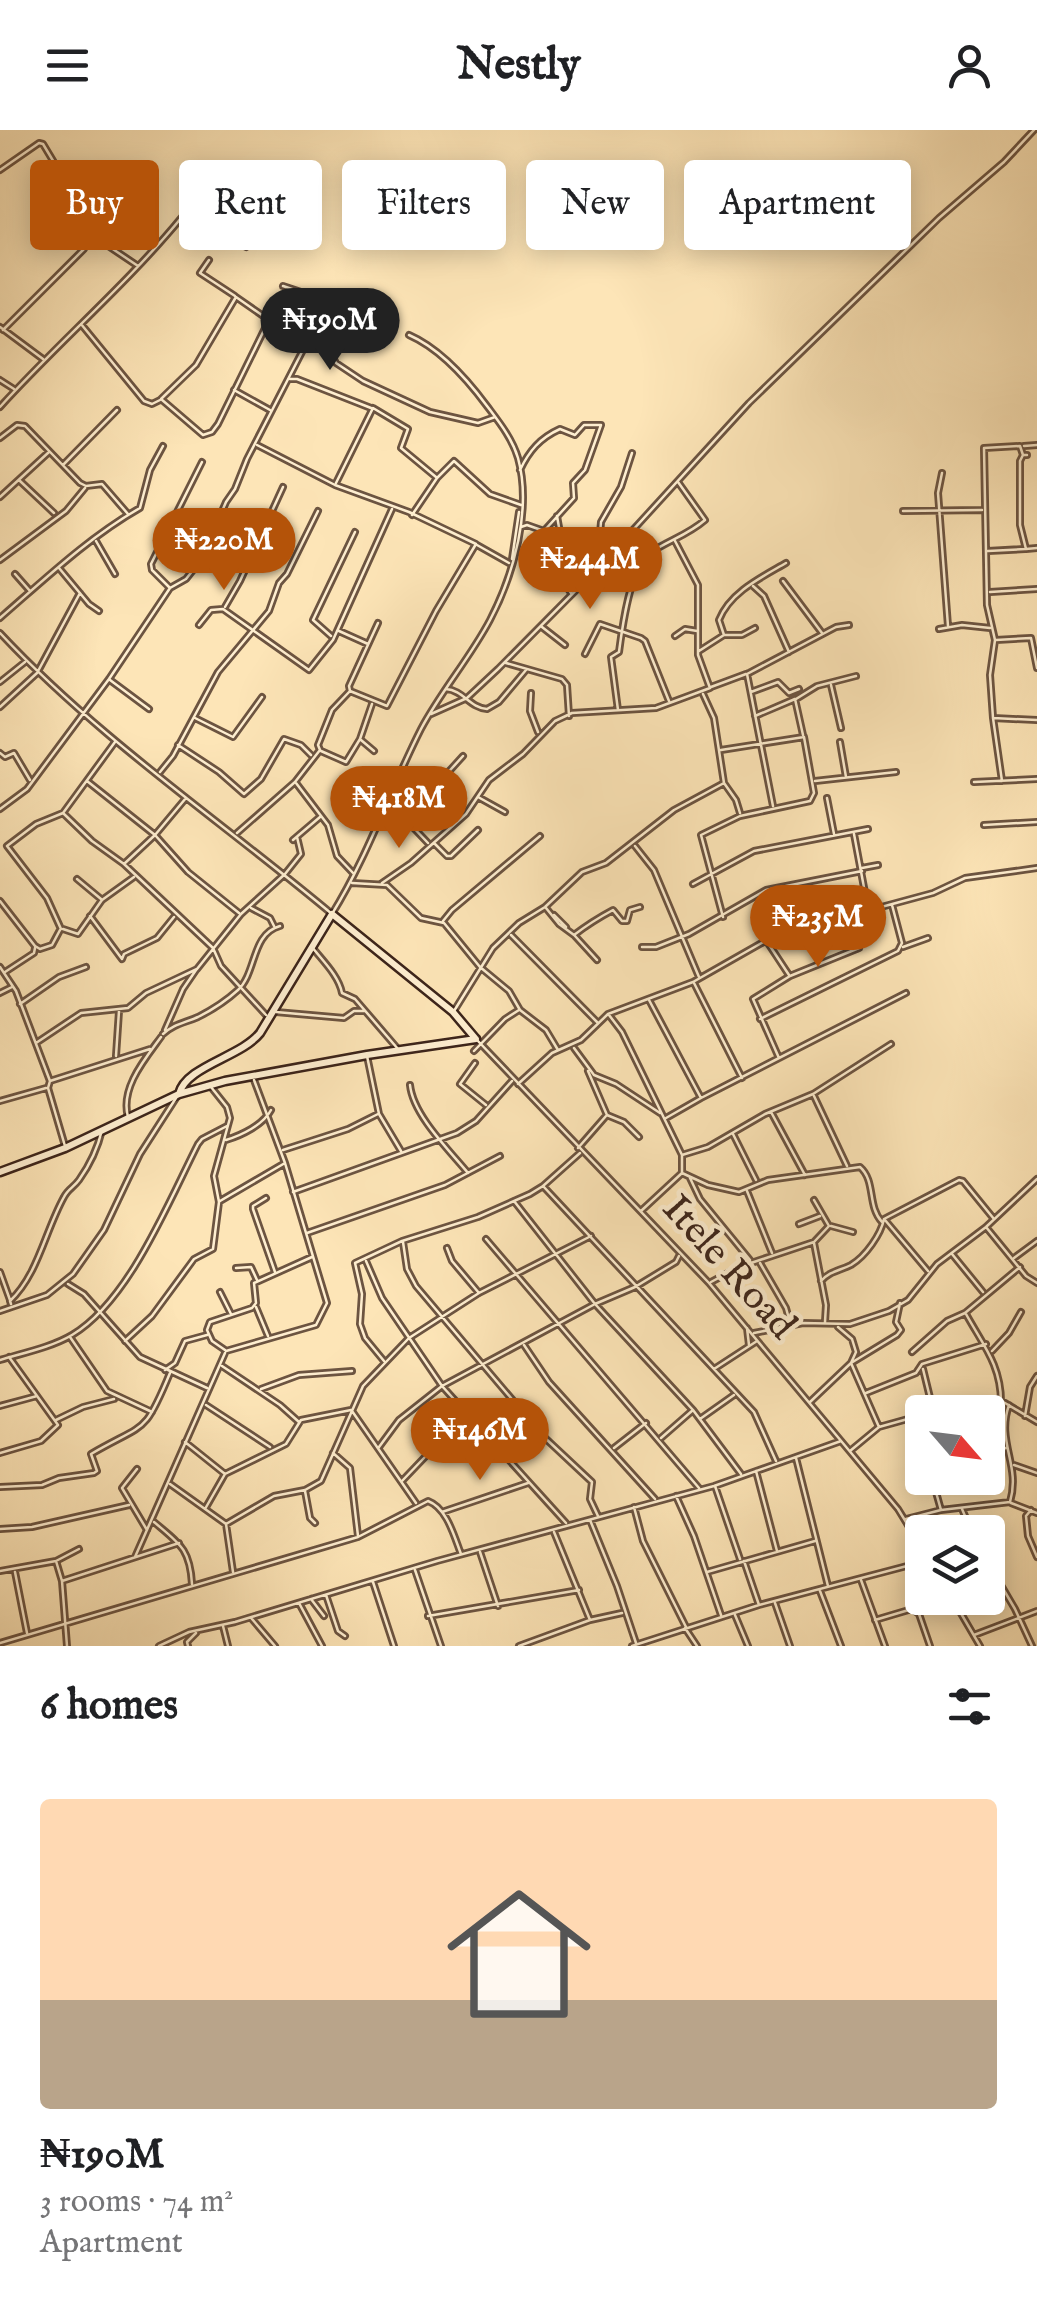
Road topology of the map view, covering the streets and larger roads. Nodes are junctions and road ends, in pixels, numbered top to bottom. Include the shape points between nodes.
1 (1034, 130) edge
2 (0, 170) edge
3 (179, 220) edge
4 (83, 250) edge
5 (208, 260) dead end
6 (139, 266) junction
7 (283, 286) dead end
8 (236, 297) junction
9 (269, 320) junction
10 (80, 324) junction
11 (349, 326) junction
12 (2, 329) edge
13 (390, 333) dead end
14 (409, 336) dead end
15 (44, 360) junction
16 (0, 380) edge
17 (286, 381) junction
18 (14, 390) junction
19 (234, 390) junction
20 (161, 399) junction
21 (0, 407) edge
22 (373, 408) junction
23 (117, 410) dead end
24 (271, 410) junction
25 (495, 416) junction
26 (0, 438) edge
27 (256, 444) junction
28 (1037, 445) edge
29 (163, 446) dead end
30 (1020, 446) junction
31 (50, 452) junction
32 (632, 454) dead end
33 (202, 462) dead end
34 (63, 464) junction
35 (520, 470) junction
36 (942, 472) dead end
37 (437, 478) junction
38 (678, 479) junction
39 (19, 480) junction
40 (336, 485) junction
41 (86, 486) junction
42 (282, 487) dead end
43 (0, 497) edge
44 (521, 504) junction
45 (392, 508) junction
46 (904, 510) dead end
47 (940, 510) junction
48 (984, 510) junction
49 (318, 511) dead end
50 (128, 514) junction
51 (56, 515) junction
52 (411, 516) junction
53 (557, 516) junction
54 (552, 524) junction
55 (559, 525) junction
56 (520, 528) junction
57 (355, 532) dead end
58 (627, 537) junction
59 (95, 539) junction
60 (675, 542) junction
61 (476, 544) junction
62 (1037, 548) edge
63 (1026, 549) junction
64 (987, 551) junction
65 (650, 553) junction
66 (606, 558) junction
67 (0, 560) edge
68 (786, 563) dead end
69 (58, 566) junction
70 (14, 574) dead end
71 (114, 574) dead end
72 (784, 581) dead end
73 (751, 584) junction
74 (170, 588) junction
75 (1037, 589) edge
76 (31, 592) junction
77 (80, 592) junction
78 (988, 592) junction
79 (572, 594) junction
80 (223, 609) junction
81 (99, 612) dead end
82 (0, 618) edge
83 (378, 622) dead end
84 (848, 624) dead end
85 (199, 625) dead end
86 (540, 626) junction
87 (948, 626) junction
88 (755, 628) dead end
89 (990, 628) junction
90 (938, 629) dead end
91 (253, 630) junction
92 (336, 630) junction
93 (621, 631) junction
94 (698, 631) junction
95 (0, 633) edge
96 (823, 634) junction
97 (724, 635) junction
98 (675, 636) dead end
99 (332, 637) junction
100 (994, 640) junction
101 (565, 644) dead end
102 (369, 645) junction
103 (698, 652) junction
104 (585, 654) dead end
105 (790, 654) junction
106 (26, 661) junction
107 (505, 662) junction
108 (1037, 668) edge
109 (526, 670) junction
110 (37, 674) junction
111 (747, 674) junction
112 (856, 676) dead end
113 (108, 679) junction
114 (0, 682) edge
115 (830, 684) junction
116 (710, 688) junction
117 (446, 689) junction
118 (799, 689) dead end
119 (350, 692) junction
120 (531, 693) dead end
121 (702, 693) junction
122 (750, 693) junction
123 (262, 697) dead end
124 (469, 698) junction
125 (795, 700) junction
126 (374, 702) junction
127 (670, 702) junction
128 (0, 707) edge
129 (149, 709) dead end
130 (619, 712) junction
131 (83, 714) junction
132 (430, 714) junction
133 (568, 716) junction
134 (755, 716) junction
135 (193, 717) junction
136 (993, 718) junction
137 (1037, 720) edge
138 (841, 728) dead end
139 (539, 734) junction
140 (804, 737) junction
141 (360, 739) junction
142 (116, 741) junction
143 (840, 742) dead end
144 (760, 744) junction
145 (178, 746) junction
146 (320, 750) junction
147 (720, 750) junction
148 (374, 752) dead end
149 (0, 753) edge
150 (312, 756) junction
151 (464, 756) dead end
152 (896, 772) dead end
153 (158, 774) junction
154 (846, 778) junction
155 (1037, 779) edge
156 (86, 780) junction
157 (813, 781) junction
158 (1002, 781) junction
159 (295, 782) junction
160 (974, 782) dead end
161 (31, 783) junction
162 (724, 784) junction
163 (476, 796) junction
164 (187, 797) junction
165 (827, 798) dead end
166 (773, 807) junction
167 (0, 809) edge
168 (383, 811) junction
169 (505, 812) dead end
170 (63, 813) junction
171 (321, 816) junction
172 (740, 816) junction
173 (333, 818) dead end
174 (1037, 822) edge
175 (409, 823) junction
176 (328, 825) junction
177 (984, 825) dead end
178 (868, 829) dead end
179 (478, 830) dead end
180 (853, 832) junction
181 (155, 835) junction
182 (235, 835) junction
183 (834, 835) junction
184 (540, 836) dead end
185 (431, 843) junction
186 (634, 844) junction
187 (124, 864) junction
188 (878, 866) dead end
189 (1037, 868) edge
190 (861, 869) junction
191 (285, 874) junction
192 (136, 875) junction
193 (355, 875) junction
194 (710, 875) junction
195 (77, 879) dead end
196 (350, 882) junction
197 (385, 883) junction
198 (692, 884) dead end
199 (792, 887) junction
200 (102, 900) junction
201 (0, 901) edge
202 (891, 904) junction
203 (249, 906) junction
204 (546, 907) junction
205 (640, 907) dead end
206 (868, 910) junction
207 (241, 914) junction
208 (332, 914) junction
209 (90, 916) junction
210 (724, 917) junction
211 (178, 918) junction
212 (442, 922) junction
213 (62, 928) junction
214 (798, 929) junction
215 (510, 934) junction
216 (574, 935) junction
217 (682, 936) junction
218 (928, 938) dead end
219 (766, 940) junction
220 (310, 946) junction
221 (38, 947) junction
222 (642, 947) dead end
223 (902, 947) junction
224 (214, 948) junction
225 (859, 948) dead end
226 (206, 958) junction
227 (597, 960) dead end
228 (218, 963) junction
229 (0, 966) edge
230 (86, 967) dead end
231 (480, 967) junction
232 (196, 969) junction
233 (4, 972) junction
234 (790, 976) junction
235 (700, 978) junction
236 (693, 982) junction
237 (13, 986) junction
238 (241, 987) junction
239 (0, 993) edge
240 (906, 993) dead end
241 (649, 999) junction
242 (20, 1004) junction
243 (119, 1010) junction
244 (520, 1010) junction
245 (366, 1011) junction
246 (453, 1012) junction
247 (608, 1014) junction
248 (273, 1016) junction
249 (760, 1019) junction
250 (598, 1023) junction
251 (163, 1034) junction
252 (473, 1039) junction
253 (36, 1043) junction
254 (891, 1044) dead end
255 (573, 1046) junction
256 (151, 1049) junction
257 (398, 1050) junction
258 (558, 1050) junction
259 (474, 1051) dead end
260 (367, 1055) junction
261 (116, 1058) junction
262 (780, 1060) junction
263 (475, 1063) dead end
264 (588, 1070) junction
265 (252, 1075) junction
266 (742, 1078) junction
267 (514, 1080) junction
268 (50, 1081) junction
269 (518, 1084) junction
270 (410, 1085) dead end
271 (210, 1086) junction
272 (48, 1088) junction
273 (179, 1094) junction
274 (813, 1094) junction
275 (702, 1098) junction
276 (0, 1102) edge
277 (487, 1106) junction
278 (272, 1110) dead end
279 (771, 1112) junction
280 (380, 1114) junction
281 (607, 1115) junction
282 (268, 1116) junction
283 (663, 1116) junction
284 (128, 1117) junction
285 (228, 1126) junction
286 (102, 1129) junction
287 (733, 1132) junction
288 (640, 1138) dead end
289 (440, 1140) junction
290 (225, 1141) junction
291 (65, 1148) junction
292 (281, 1150) junction
293 (579, 1150) junction
294 (402, 1153) junction
295 (682, 1155) junction
296 (500, 1156) dead end
297 (285, 1163) junction
298 (847, 1167) junction
299 (0, 1172) edge
300 (682, 1172) junction
301 (468, 1173) junction
302 (806, 1176) junction
303 (689, 1177) junction
304 (1037, 1179) edge
305 (757, 1183) junction
306 (543, 1186) junction
307 (747, 1190) junction
308 (293, 1192) junction
309 (266, 1198) dead end
310 (814, 1200) dead end
311 (514, 1201) junction
312 (219, 1202) junction
313 (640, 1212) junction
314 (822, 1215) junction
315 (994, 1219) junction
316 (883, 1220) junction
317 (799, 1224) dead end
318 (830, 1226) junction
319 (986, 1227) junction
320 (853, 1232) dead end
321 (307, 1233) junction
322 (591, 1236) junction
323 (486, 1239) dead end
324 (402, 1241) junction
325 (1037, 1241) edge
326 (814, 1242) junction
327 (447, 1248) dead end
328 (951, 1252) junction
329 (772, 1254) junction
330 (556, 1255) junction
331 (314, 1256) junction
332 (681, 1257) junction
333 (365, 1260) junction
334 (1013, 1260) junction
335 (760, 1261) junction
336 (752, 1262) junction
337 (236, 1268) dead end
338 (1020, 1268) junction
339 (0, 1272) edge
340 (819, 1272) junction
341 (929, 1272) junction
342 (276, 1273) junction
343 (828, 1273) junction
344 (519, 1275) junction
345 (258, 1281) junction
346 (822, 1281) junction
347 (65, 1283) junction
348 (709, 1283) junction
349 (1037, 1283) edge
350 (635, 1287) junction
351 (220, 1292) dead end
352 (982, 1292) dead end
353 (479, 1293) junction
354 (901, 1302) junction
355 (11, 1304) junction
356 (595, 1304) junction
357 (256, 1305) junction
358 (0, 1311) edge
359 (965, 1312) junction
360 (1022, 1312) dead end
361 (101, 1314) junction
362 (442, 1314) junction
363 (232, 1315) junction
364 (825, 1322) junction
365 (557, 1324) junction
366 (316, 1325) junction
367 (791, 1326) junction
368 (837, 1326) junction
369 (747, 1328) junction
370 (319, 1333) dead end
371 (753, 1334) junction
372 (209, 1335) junction
373 (70, 1337) junction
374 (409, 1338) junction
375 (270, 1339) junction
376 (124, 1341) junction
377 (758, 1341) junction
378 (523, 1344) junction
379 (986, 1344) junction
380 (749, 1346) junction
381 (226, 1352) junction
382 (991, 1352) junction
383 (9, 1357) junction
384 (0, 1360) edge
385 (384, 1361) junction
386 (851, 1363) junction
387 (922, 1364) junction
388 (221, 1365) junction
389 (482, 1365) junction
390 (714, 1369) junction
391 (167, 1372) junction
392 (352, 1372) dead end
393 (1037, 1376) edge
394 (442, 1386) junction
395 (208, 1388) junction
396 (259, 1390) junction
397 (107, 1391) junction
398 (736, 1394) junction
399 (866, 1394) junction
400 (930, 1395) edge
401 (1001, 1395) edge
402 (37, 1396) junction
403 (117, 1398) junction
404 (104, 1401) junction
405 (809, 1402) junction
406 (205, 1404) junction
407 (1005, 1404) edge
408 (0, 1406) edge
409 (1009, 1406) junction
410 (351, 1410) junction
411 (693, 1410) junction
412 (154, 1413) junction
413 (1025, 1416) junction
414 (700, 1420) junction
415 (905, 1420) edge
416 (55, 1421) junction
417 (299, 1422) junction
418 (1037, 1422) edge
419 (646, 1423) junction
420 (879, 1428) junction
421 (445, 1436) dead end
422 (660, 1439) junction
423 (841, 1440) junction
424 (184, 1442) junction
425 (378, 1447) junction
426 (1007, 1448) joint
427 (272, 1449) junction
428 (613, 1449) junction
429 (850, 1450) junction
430 (0, 1453) edge
431 (333, 1454) junction
432 (796, 1457) junction
433 (776, 1462) junction
434 (1012, 1465) junction
435 (137, 1469) dead end
436 (756, 1470) junction
437 (225, 1474) junction
438 (1037, 1474) edge
439 (742, 1476) junction
440 (402, 1481) junction
441 (529, 1482) junction
442 (169, 1483) junction
443 (714, 1486) junction
444 (0, 1487) edge
445 (700, 1489) junction
446 (305, 1490) junction
447 (675, 1495) junction
448 (937, 1495) edge
449 (656, 1500) junction
450 (1010, 1502) junction
451 (129, 1505) junction
452 (418, 1505) junction
453 (634, 1505) junction
454 (206, 1508) junction
455 (962, 1508) junction
456 (941, 1510) junction
457 (1031, 1510) junction
458 (442, 1512) junction
459 (1037, 1513) edge
460 (923, 1515) edge
461 (965, 1515) edge
462 (598, 1516) junction
463 (589, 1518) junction
464 (905, 1520) edge
465 (153, 1521) junction
466 (226, 1524) junction
467 (315, 1524) dead end
468 (567, 1525) junction
469 (0, 1529) edge
470 (553, 1531) junction
471 (148, 1532) junction
472 (358, 1537) junction
473 (818, 1540) junction
474 (179, 1543) junction
475 (79, 1549) dead end
476 (480, 1551) junction
477 (777, 1552) junction
478 (462, 1556) junction
479 (1037, 1556) edge
480 (135, 1557) junction
481 (56, 1560) junction
482 (742, 1560) junction
483 (905, 1567) edge
484 (414, 1568) junction
485 (15, 1570) junction
486 (0, 1571) edge
487 (706, 1573) junction
488 (234, 1574) junction
489 (860, 1579) junction
490 (372, 1580) junction
491 (62, 1581) junction
492 (192, 1584) junction
493 (828, 1587) junction
494 (819, 1589) junction
495 (578, 1590) junction
496 (1005, 1592) edge
497 (326, 1593) junction
498 (310, 1598) junction
499 (775, 1601) junction
500 (298, 1602) junction
501 (759, 1605) junction
502 (498, 1606) junction
503 (1037, 1611) edge
504 (624, 1612) junction
505 (734, 1613) junction
506 (962, 1615) edge
507 (324, 1616) dead end
508 (428, 1616) junction
509 (722, 1617) junction
510 (251, 1618) junction
511 (590, 1620) junction
512 (875, 1620) junction
513 (1018, 1620) junction
514 (65, 1623) junction
515 (223, 1625) junction
516 (685, 1627) junction
517 (197, 1632) junction
518 (27, 1634) junction
519 (974, 1634) junction
520 (345, 1636) dead end
521 (176, 1638) junction
522 (0, 1643) edge
523 (188, 1644) edge
524 (68, 1646) edge
525 (158, 1646) edge
526 (228, 1646) edge
527 (274, 1646) edge
528 (322, 1646) edge
529 (394, 1646) edge
530 (441, 1646) edge
531 (522, 1646) edge
532 (634, 1646) edge
533 (697, 1646) edge
534 (748, 1646) edge
535 (790, 1646) edge
536 (840, 1646) edge
537 (884, 1646) edge
538 (930, 1646) edge
539 (980, 1646) edge
540 (1032, 1646) edge

1 - 38 street via 830,322
2 - 6 street via 43,144 71,212 86,231
3 - 6 street
4 - 12 street
5 - 8 street via 200,273
6 - 10 street
7 - 11 street via 310,295
8 - 9 street
8 - 20 street via 196,366
9 - 17 street via 304,345
9 - 19 street
10 - 15 street
10 - 20 street via 144,401
11 - 13 street
11 - 25 street via 327,346 363,382 448,417 478,422
12 - 15 street
14 - 25 street via 435,350
15 - 18 street
16 - 18 street
17 - 22 street via 297,378
17 - 24 street
18 - 21 street
19 - 20 street via 218,424 203,435
19 - 24 street
22 - 37 street via 408,429 401,448
22 - 40 street
23 - 34 street
24 - 27 street
25 - 35 street
26 - 31 street via 20,424
27 - 40 street
27 - 74 street via 201,560
28 - 30 street
29 - 50 street via 140,508
30 - 48 street via 984,448
30 - 63 street
31 - 34 street
31 - 39 street
32 - 66 street via 601,522
33 - 74 street via 150,564
34 - 41 street
35 - 44 street
35 - 53 street via 530,450 554,431 574,435 584,425 601,424 574,483 574,498
36 - 47 street
37 - 44 street via 454,461 490,494
37 - 52 street
38 - 58 street
38 - 60 street via 705,520
39 - 43 street
39 - 51 street
40 - 45 street
41 - 50 street via 102,484
41 - 51 street
42 - 80 street
44 - 56 street
44 - 61 street via 512,564
45 - 52 street
45 - 92 street
46 - 47 street
47 - 48 street
47 - 87 street
48 - 64 street
49 - 91 street
50 - 59 street
51 - 67 street
52 - 61 street
53 - 54 street
53 - 55 street
54 - 55 street
54 - 56 street via 544,531
55 - 79 street via 562,580
56 - 117 street via 498,604
57 - 99 street via 313,620
58 - 65 street
58 - 66 street
59 - 69 street
59 - 71 street
60 - 65 street
60 - 94 street via 698,585
61 - 126 street via 387,706
62 - 63 street
63 - 64 street
64 - 78 street
65 - 93 street via 634,580
66 - 79 street
68 - 73 street
69 - 76 street
69 - 77 street
70 - 76 street
72 - 96 street
73 - 97 street via 721,614
73 - 105 street via 764,596
74 - 113 street
75 - 78 street
76 - 82 street
77 - 81 street
77 - 110 street
78 - 89 street
79 - 86 street
80 - 85 street via 211,610
80 - 91 street
83 - 102 street
84 - 96 street
86 - 101 street
86 - 107 street
87 - 89 street
87 - 90 street
88 - 97 street
89 - 100 street
91 - 99 street via 308,671
91 - 135 street
92 - 99 street
92 - 102 street
93 - 104 street via 600,624
93 - 127 street via 645,641
93 - 130 street via 610,670
94 - 98 street
94 - 103 street
95 - 106 street
96 - 105 street
97 - 103 street
100 - 108 street via 1031,638
100 - 136 street
102 - 119 street
103 - 116 street
105 - 111 street
106 - 110 street
106 - 114 street
107 - 109 street
107 - 124 street
109 - 124 street via 493,707 481,709
109 - 133 street via 564,681
110 - 128 street
110 - 131 street
111 - 116 street
111 - 122 street
112 - 115 street
113 - 129 street
113 - 131 street
115 - 125 street
115 - 138 street
116 - 121 street
117 - 124 street
117 - 132 street
118 - 122 street via 789,693 778,682
119 - 126 street
119 - 146 street via 332,710
120 - 139 street via 530,714
121 - 127 street
121 - 147 street
122 - 134 street
123 - 135 street via 232,737
124 - 132 street
125 - 134 street
125 - 140 street
126 - 141 street
127 - 130 street
130 - 133 street
131 - 142 street
131 - 161 street
132 - 168 street
133 - 139 street
134 - 144 street
135 - 145 street
136 - 137 street
136 - 158 street
139 - 163 street
140 - 144 street
140 - 157 street
141 - 146 street via 346,762
141 - 148 street
142 - 153 street
142 - 156 street
143 - 154 street
144 - 147 street
144 - 166 street
145 - 150 street via 244,794 284,739
145 - 153 street
146 - 150 street
147 - 162 street
149 - 161 street via 14,753
150 - 159 street
151 - 175 street
152 - 154 street
153 - 164 street
154 - 157 street
155 - 158 street
156 - 170 street
156 - 181 street
157 - 166 street via 810,801
158 - 160 street
159 - 171 street
159 - 182 street
161 - 167 street
162 - 172 street
162 - 186 street via 674,810
163 - 169 street
163 - 185 street via 466,814
164 - 181 street
164 - 182 street
165 - 183 street
166 - 172 street
168 - 175 street
168 - 193 street
170 - 187 street
170 - 213 street via 8,846
171 - 176 street
171 - 191 street via 295,839 301,854
172 - 194 street via 701,835
173 - 176 street
174 - 177 street
175 - 185 street
176 - 193 street via 337,856
178 - 180 street
179 - 185 street via 451,856
180 - 183 street
180 - 190 street
181 - 187 street
181 - 207 street
182 - 191 street
183 - 194 street via 754,851
184 - 212 street
185 - 197 street
186 - 204 street via 582,872
186 - 217 street via 653,868
187 - 192 street
188 - 190 street
189 - 202 street via 965,878
190 - 199 street
190 - 206 street
191 - 203 street
191 - 208 street
192 - 200 street
192 - 211 street
193 - 196 street
194 - 198 street
194 - 210 street
195 - 200 street
196 - 197 street
196 - 208 street
197 - 212 street via 420,918
199 - 210 street via 766,890
199 - 214 street
200 - 209 street
201 - 221 street
202 - 206 street
202 - 223 street
203 - 207 street
203 - 238 street via 277,927 259,944
204 - 215 street
204 - 216 street
205 - 216 street via 622,922 613,910
206 - 214 street
207 - 224 street
208 - 220 street
208 - 246 street
209 - 211 street via 122,959
209 - 213 street via 78,934
210 - 217 street
211 - 224 street
212 - 231 street
213 - 221 street via 52,944
214 - 219 street
215 - 231 street
215 - 250 street
216 - 227 street
217 - 222 street
217 - 235 street
218 - 223 street
219 - 234 street
219 - 235 street
220 - 245 street via 342,992
220 - 248 street
221 - 233 street
223 - 249 street
224 - 226 street
224 - 228 street
225 - 234 street
226 - 228 street
226 - 232 street
228 - 238 street
229 - 233 street
230 - 242 street
231 - 244 street
231 - 246 street
232 - 243 street
232 - 251 street
233 - 237 street
234 - 249 street via 753,999
235 - 236 street
236 - 241 street
236 - 266 street
237 - 239 street
237 - 242 street
238 - 248 street
238 - 251 street
240 - 262 street
241 - 247 street
241 - 275 street
242 - 253 street
243 - 253 street via 82,1013
243 - 261 street
244 - 252 street
244 - 258 street via 546,1030
245 - 248 street via 344,1018
245 - 257 street
246 - 252 street
247 - 250 street
247 - 283 street
248 - 273 street via 253,1042 192,1076
249 - 262 street
250 - 255 street
251 - 256 street
252 - 257 street
252 - 259 street
252 - 267 street, Itele Road
253 - 268 street
254 - 274 street
255 - 258 street
255 - 264 street
256 - 261 street
256 - 284 street via 125,1100
257 - 260 street
258 - 269 street
260 - 265 street
260 - 280 street
261 - 268 street
262 - 266 street
263 - 277 street via 460,1084
264 - 281 street
264 - 283 street
265 - 271 street
265 - 282 street
266 - 275 street
267 - 269 street, Itele Road
267 - 277 street
268 - 272 street
269 - 293 street, Itele Road
270 - 289 street
271 - 273 street
271 - 285 street via 230,1112
272 - 276 street
272 - 291 street
273 - 284 street
273 - 347 street via 100,1236
274 - 279 street
274 - 298 street
275 - 283 street
277 - 289 street via 476,1121
278 - 282 street
279 - 287 street
279 - 302 street
280 - 292 street
280 - 294 street
281 - 288 street
281 - 293 street
282 - 290 street
282 - 292 street
283 - 295 street
284 - 286 street
285 - 290 street
285 - 361 street via 202,1138
286 - 291 street
286 - 355 street via 90,1164 69,1189 27,1284
287 - 295 street
287 - 305 street
289 - 294 street
289 - 301 street
290 - 312 street via 214,1176
291 - 299 street
292 - 297 street
293 - 306 street
293 - 313 street, Itele Road
294 - 308 street
295 - 300 street
296 - 301 street
297 - 308 street
297 - 312 street
298 - 302 street
298 - 316 street via 865,1170 876,1216
300 - 303 street
300 - 313 street
301 - 321 street
302 - 305 street
303 - 307 street
303 - 336 street
304 - 315 street
305 - 307 street
306 - 311 street
306 - 322 street
307 - 329 street
308 - 321 street
309 - 342 street via 253,1209
310 - 314 street
311 - 324 street
311 - 330 street
312 - 376 street via 213,1249 194,1259 152,1316
313 - 332 street, Itele Road
314 - 317 street
314 - 318 street
315 - 316 street via 962,1180
315 - 319 street
316 - 341 street
316 - 343 street via 879,1236 855,1262
318 - 320 street
318 - 326 street
319 - 328 street
319 - 334 street
321 - 331 street
322 - 330 street
322 - 350 street
323 - 344 street
324 - 333 street
324 - 362 street via 412,1279
325 - 334 street
326 - 329 street
326 - 340 street
327 - 353 street
328 - 341 street
328 - 352 street
329 - 335 street
330 - 344 street
330 - 356 street
331 - 342 street
331 - 366 street via 327,1297
332 - 348 street, Itele Road
332 - 350 street
333 - 374 street
333 - 385 street via 354,1263 362,1294 359,1320
334 - 338 street
335 - 336 street
335 - 367 street
336 - 348 street
337 - 345 street via 251,1267
338 - 349 street
338 - 359 street
339 - 355 street
340 - 343 street
340 - 346 street
341 - 354 street
342 - 345 street
343 - 346 street
344 - 353 street
344 - 365 street
345 - 357 street
346 - 364 street
347 - 355 street
347 - 361 street
348 - 369 street, Itele Road
350 - 356 street
350 - 390 street
351 - 363 street
353 - 362 street
354 - 368 street
354 - 386 street via 897,1335
355 - 358 street
356 - 365 street
356 - 411 street
357 - 363 street
357 - 375 street
359 - 379 street
359 - 387 street via 914,1351
360 - 382 street
361 - 373 street
361 - 376 street
362 - 374 street
362 - 389 street
363 - 372 street via 210,1322
364 - 367 street
364 - 368 street
365 - 378 street
365 - 419 street
366 - 370 street
366 - 375 street
367 - 371 street
368 - 386 street via 852,1338
369 - 371 street, Itele Road
369 - 380 street
371 - 377 street, Itele Road
372 - 381 street
372 - 391 street via 185,1341
373 - 383 street
373 - 397 street
374 - 385 street
374 - 394 street
375 - 381 street
376 - 391 street
377 - 380 street
377 - 405 street, Itele Road
378 - 389 street
378 - 428 street
379 - 382 street
379 - 387 street
380 - 390 street
381 - 388 street
382 - 401 street
383 - 384 street
383 - 402 street
385 - 410 street
386 - 399 street
386 - 405 street
387 - 399 street via 916,1374
387 - 400 street
388 - 395 street
388 - 396 street
389 - 394 street
389 - 462 street via 592,1482
390 - 398 street
391 - 395 street
391 - 412 street
392 - 396 street via 299,1376
393 - 413 street
394 - 425 street via 399,1420
394 - 441 street
395 - 406 street
396 - 417 street
397 - 403 street
397 - 404 street
398 - 414 street
398 - 433 street via 754,1412
399 - 420 street
402 - 408 street
402 - 416 street
403 - 404 street
403 - 412 street
404 - 416 street
405 - 423 street, Itele Road
406 - 424 street
406 - 427 street
407 - 409 street
409 - 413 street
409 - 426 street
410 - 417 street
410 - 425 street
410 - 431 street
411 - 414 street
411 - 422 street
412 - 444 street via 131,1435 93,1452 94,1473
413 - 418 street
414 - 439 street
415 - 420 street
416 - 430 street via 48,1437
417 - 427 street via 289,1442
419 - 422 street
419 - 428 street
420 - 429 street
421 - 440 street
422 - 445 street
423 - 429 street, Itele Road
423 - 432 street
424 - 437 street
424 - 442 street
425 - 440 street
426 - 434 street
427 - 437 street
428 - 449 street
429 - 464 street, Itele Road
431 - 446 street via 321,1481
431 - 472 street via 350,1468
432 - 433 street
432 - 473 street
433 - 436 street
434 - 438 street
434 - 450 street
435 - 451 street via 122,1486
436 - 439 street
436 - 477 street
437 - 454 street
439 - 443 street
440 - 452 street
441 - 458 street
441 - 468 street
442 - 454 street
442 - 465 street
443 - 445 street
443 - 482 street
445 - 447 street
446 - 466 street via 274,1496
446 - 467 street
447 - 449 street
447 - 487 street
448 - 456 street
449 - 453 street
450 - 455 street
450 - 457 street
451 - 469 street
451 - 471 street
452 - 458 street via 432,1501
452 - 472 street
453 - 462 street
453 - 516 street via 643,1542
454 - 466 street
455 - 456 street
455 - 461 street
456 - 460 street
457 - 459 street
457 - 479 street via 1028,1536
458 - 478 street
462 - 463 street
463 - 468 street
463 - 504 street
465 - 471 street
465 - 474 street
466 - 488 street
468 - 470 street
470 - 476 street
470 - 495 street
471 - 480 street
472 - 488 street
473 - 477 street
473 - 493 street
474 - 480 street
474 - 492 street
475 - 481 street
476 - 478 street
476 - 502 street
477 - 482 street
478 - 484 street
480 - 491 street
481 - 485 street
481 - 491 street
482 - 487 street
482 - 501 street
483 - 489 street
484 - 490 street
484 - 508 street
485 - 486 street
485 - 518 street
487 - 509 street
488 - 492 street
489 - 493 street
489 - 512 street
490 - 497 street
490 - 529 street
491 - 514 street
492 - 514 street
493 - 494 street
494 - 499 street
494 - 536 street
495 - 502 street
495 - 511 street
496 - 513 street
497 - 498 street
497 - 520 street
498 - 500 street
498 - 507 street
499 - 501 street
499 - 535 street
500 - 510 street
500 - 528 street
501 - 505 street
502 - 508 street
503 - 513 street
504 - 511 street
504 - 532 street
505 - 509 street
505 - 534 street
506 - 519 street
508 - 530 street
509 - 516 street
510 - 515 street
510 - 527 street
511 - 531 street
512 - 537 street
512 - 538 street via 912,1609 920,1614
513 - 519 street
513 - 540 street
514 - 518 street
514 - 524 street
515 - 517 street
515 - 526 street
516 - 532 street
516 - 533 street
517 - 521 street
517 - 523 street
518 - 522 street
519 - 539 street
521 - 523 street
521 - 525 street

